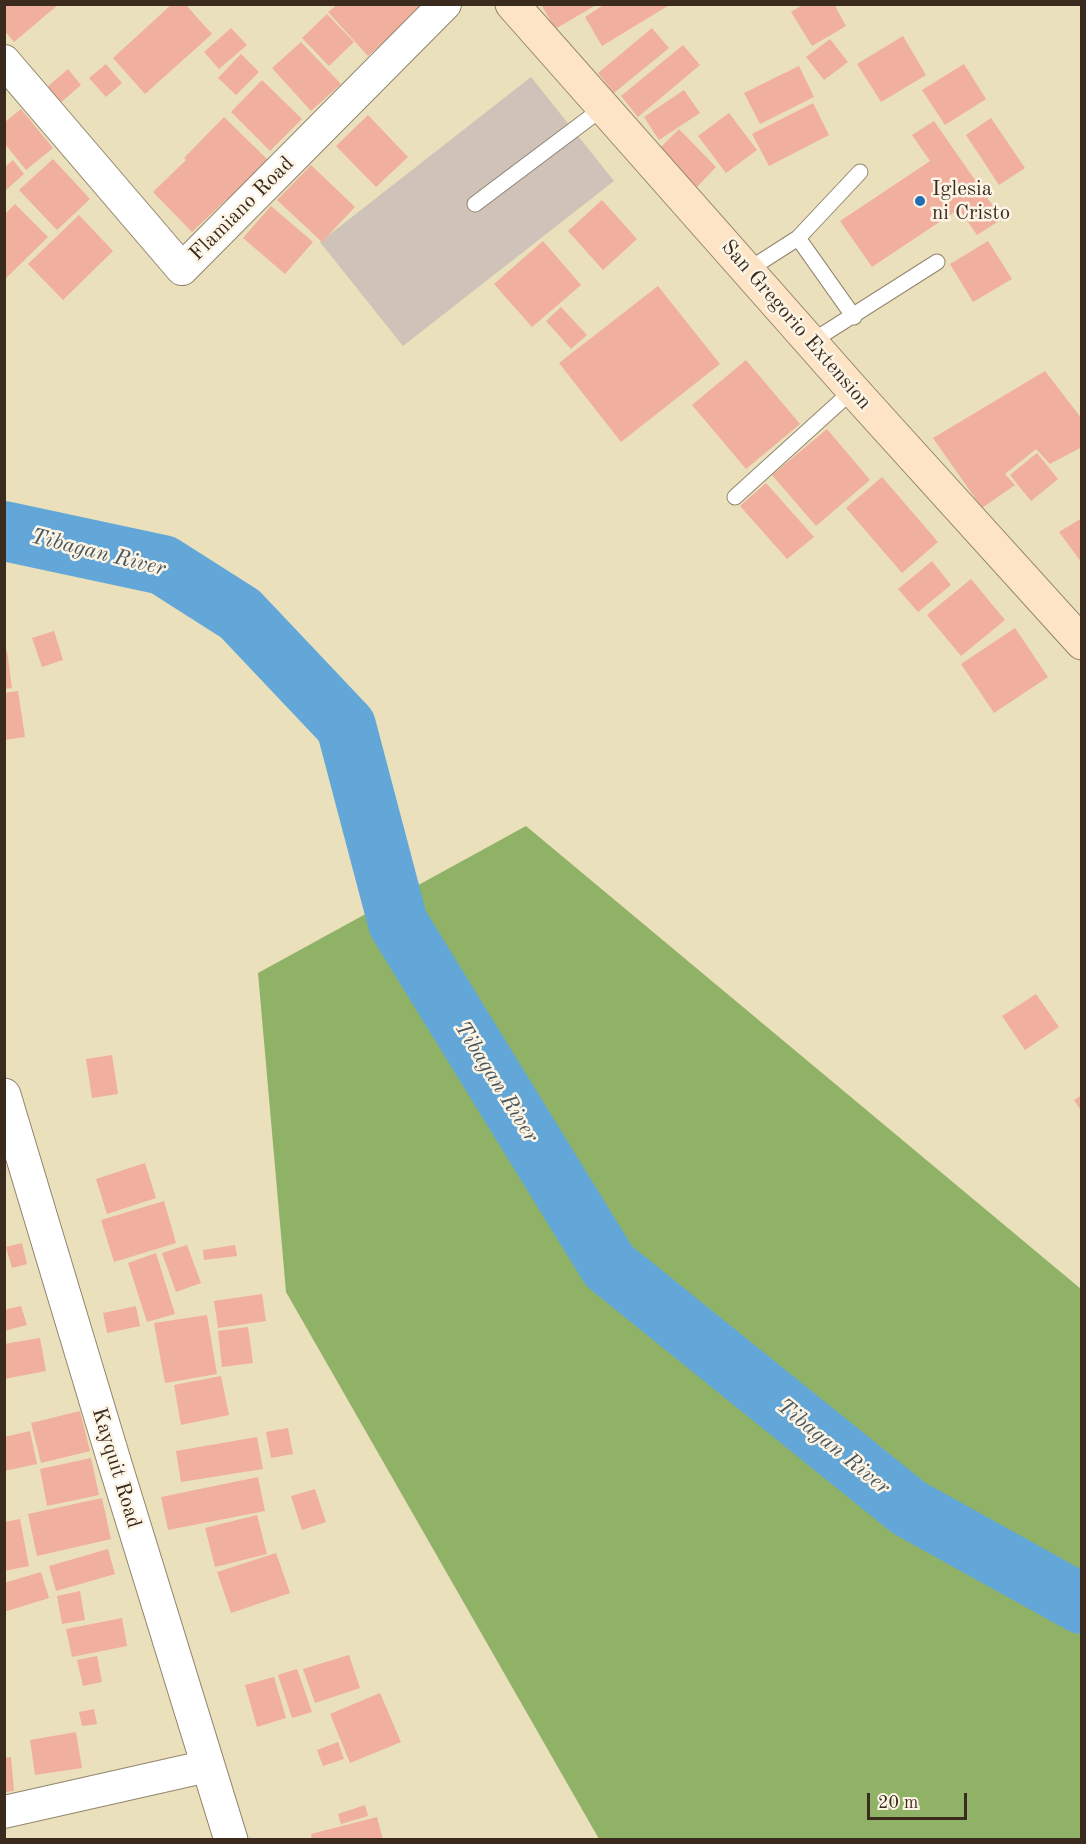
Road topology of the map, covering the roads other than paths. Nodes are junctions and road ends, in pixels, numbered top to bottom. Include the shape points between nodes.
1 (445, 4) edge
2 (512, 4) edge
3 (4, 61) edge
4 (604, 107) junction
5 (860, 172) dead end
6 (475, 204) dead end
7 (798, 238) junction
8 (937, 262) dead end
9 (748, 270) junction
10 (854, 317) junction
11 (811, 342) junction
12 (853, 390) junction
13 (735, 497) dead end
14 (1082, 643) edge
15 (4, 1095) edge
16 (208, 1766) junction
17 (4, 1812) edge
18 (231, 1839) edge

1 - 3 street, Flamiano Road via 182,269
2 - 4 main road, San Gregorio Extension
4 - 6 lane
4 - 9 main road, San Gregorio Extension
5 - 7 lane
7 - 9 lane
7 - 10 lane
8 - 10 lane
9 - 11 main road, San Gregorio Extension
10 - 11 lane
11 - 12 main road, San Gregorio Extension
12 - 13 lane
12 - 14 main road, San Gregorio Extension
15 - 16 street, Kayquit Road
16 - 17 street
16 - 18 street, Kayquit Road

